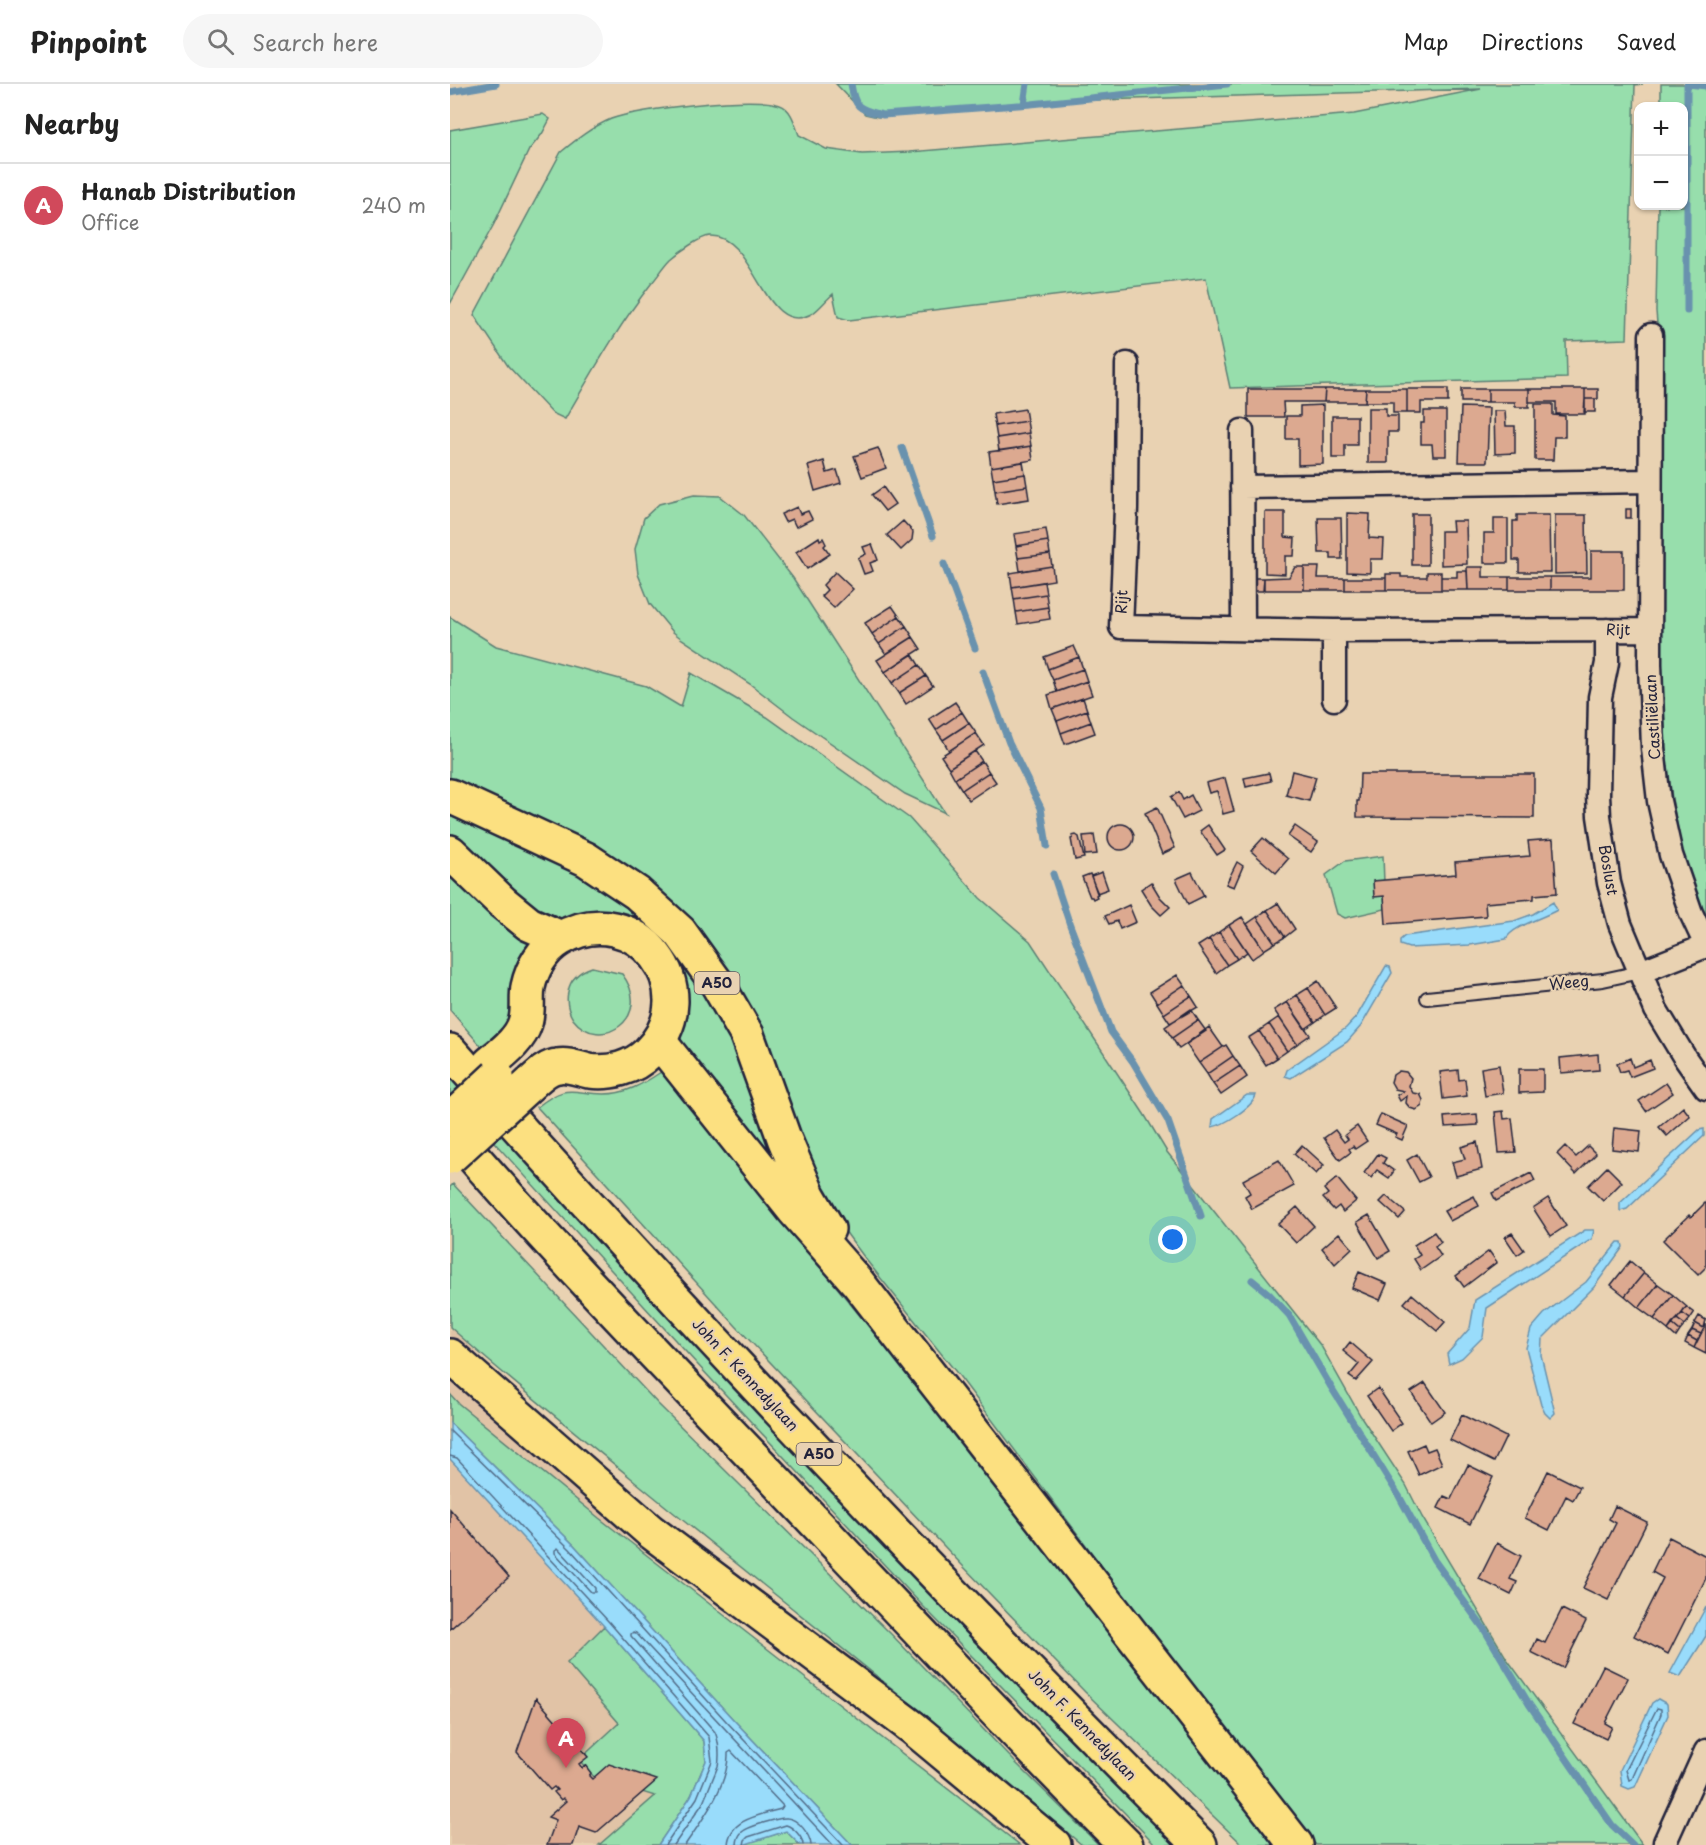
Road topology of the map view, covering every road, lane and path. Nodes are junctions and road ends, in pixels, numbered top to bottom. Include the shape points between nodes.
1 (1651, 335) dead end
2 (1127, 364) dead end
3 (1242, 431) dead end
4 (1650, 481) junction
5 (1242, 487) junction
6 (1243, 629) junction
7 (1607, 630) junction
8 (1650, 630) junction
9 (1334, 631) junction
10 (1334, 699) dead end
11 (450, 796) edge
12 (450, 852) edge
13 (561, 938) junction
14 (1706, 946) edge
15 (1640, 972) junction
16 (1427, 998) dead end
17 (659, 1041) junction
18 (450, 1051) edge
19 (515, 1066) junction
20 (1706, 1088) edge
21 (450, 1101) edge
22 (450, 1120) edge
23 (450, 1130) edge
24 (450, 1157) edge
25 (858, 1283) junction
26 (450, 1356) edge
27 (1706, 1751) edge
28 (1054, 1845) edge
29 (1126, 1845) edge
30 (1200, 1845) edge
31 (1296, 1845) edge
32 (1666, 1845) edge

1 - 4 street, Castiliëlaan
2 - 6 street, Rijt via 1121,627
3 - 5 street
4 - 5 street
4 - 8 street, Castiliëlaan
5 - 6 street
6 - 9 street, Rijt
7 - 8 street, Rijt
7 - 9 street, Rijt
7 - 15 street, Boslust via 1607,663 1600,697 1599,816 1609,883 1620,924
8 - 14 street, Castiliëlaan via 1653,748 1659,801 1671,855
9 - 10 street
11 - 25 highway, A50 via 586,859 637,893 680,932 747,1035 808,1195
12 - 13 highway via 529,924
13 - 17 highway via 599,927 617,929 650,948 668,978 671,993 669,1019
13 - 19 highway via 543,954 531,975
14 - 15 street, Weeg
15 - 16 lane, Weeg via 1603,980
15 - 20 street, Boslust via 1656,1010
17 - 19 highway via 647,1054 625,1067 603,1072 566,1065 546,1070
17 - 19 highway via 651,1019 648,985 633,960 621,951 588,949 574,954 556,972 550,983 548,1019
17 - 25 highway, A50 via 793,1209
18 - 30 highway, John F. Kennedylaan / A50 via 824,1460
19 - 21 highway
19 - 22 highway, bridge
19 - 24 highway, bridge
23 - 29 highway via 675,1375
25 - 31 highway, A50
26 - 28 highway via 650,1531 912,1728
27 - 32 street

